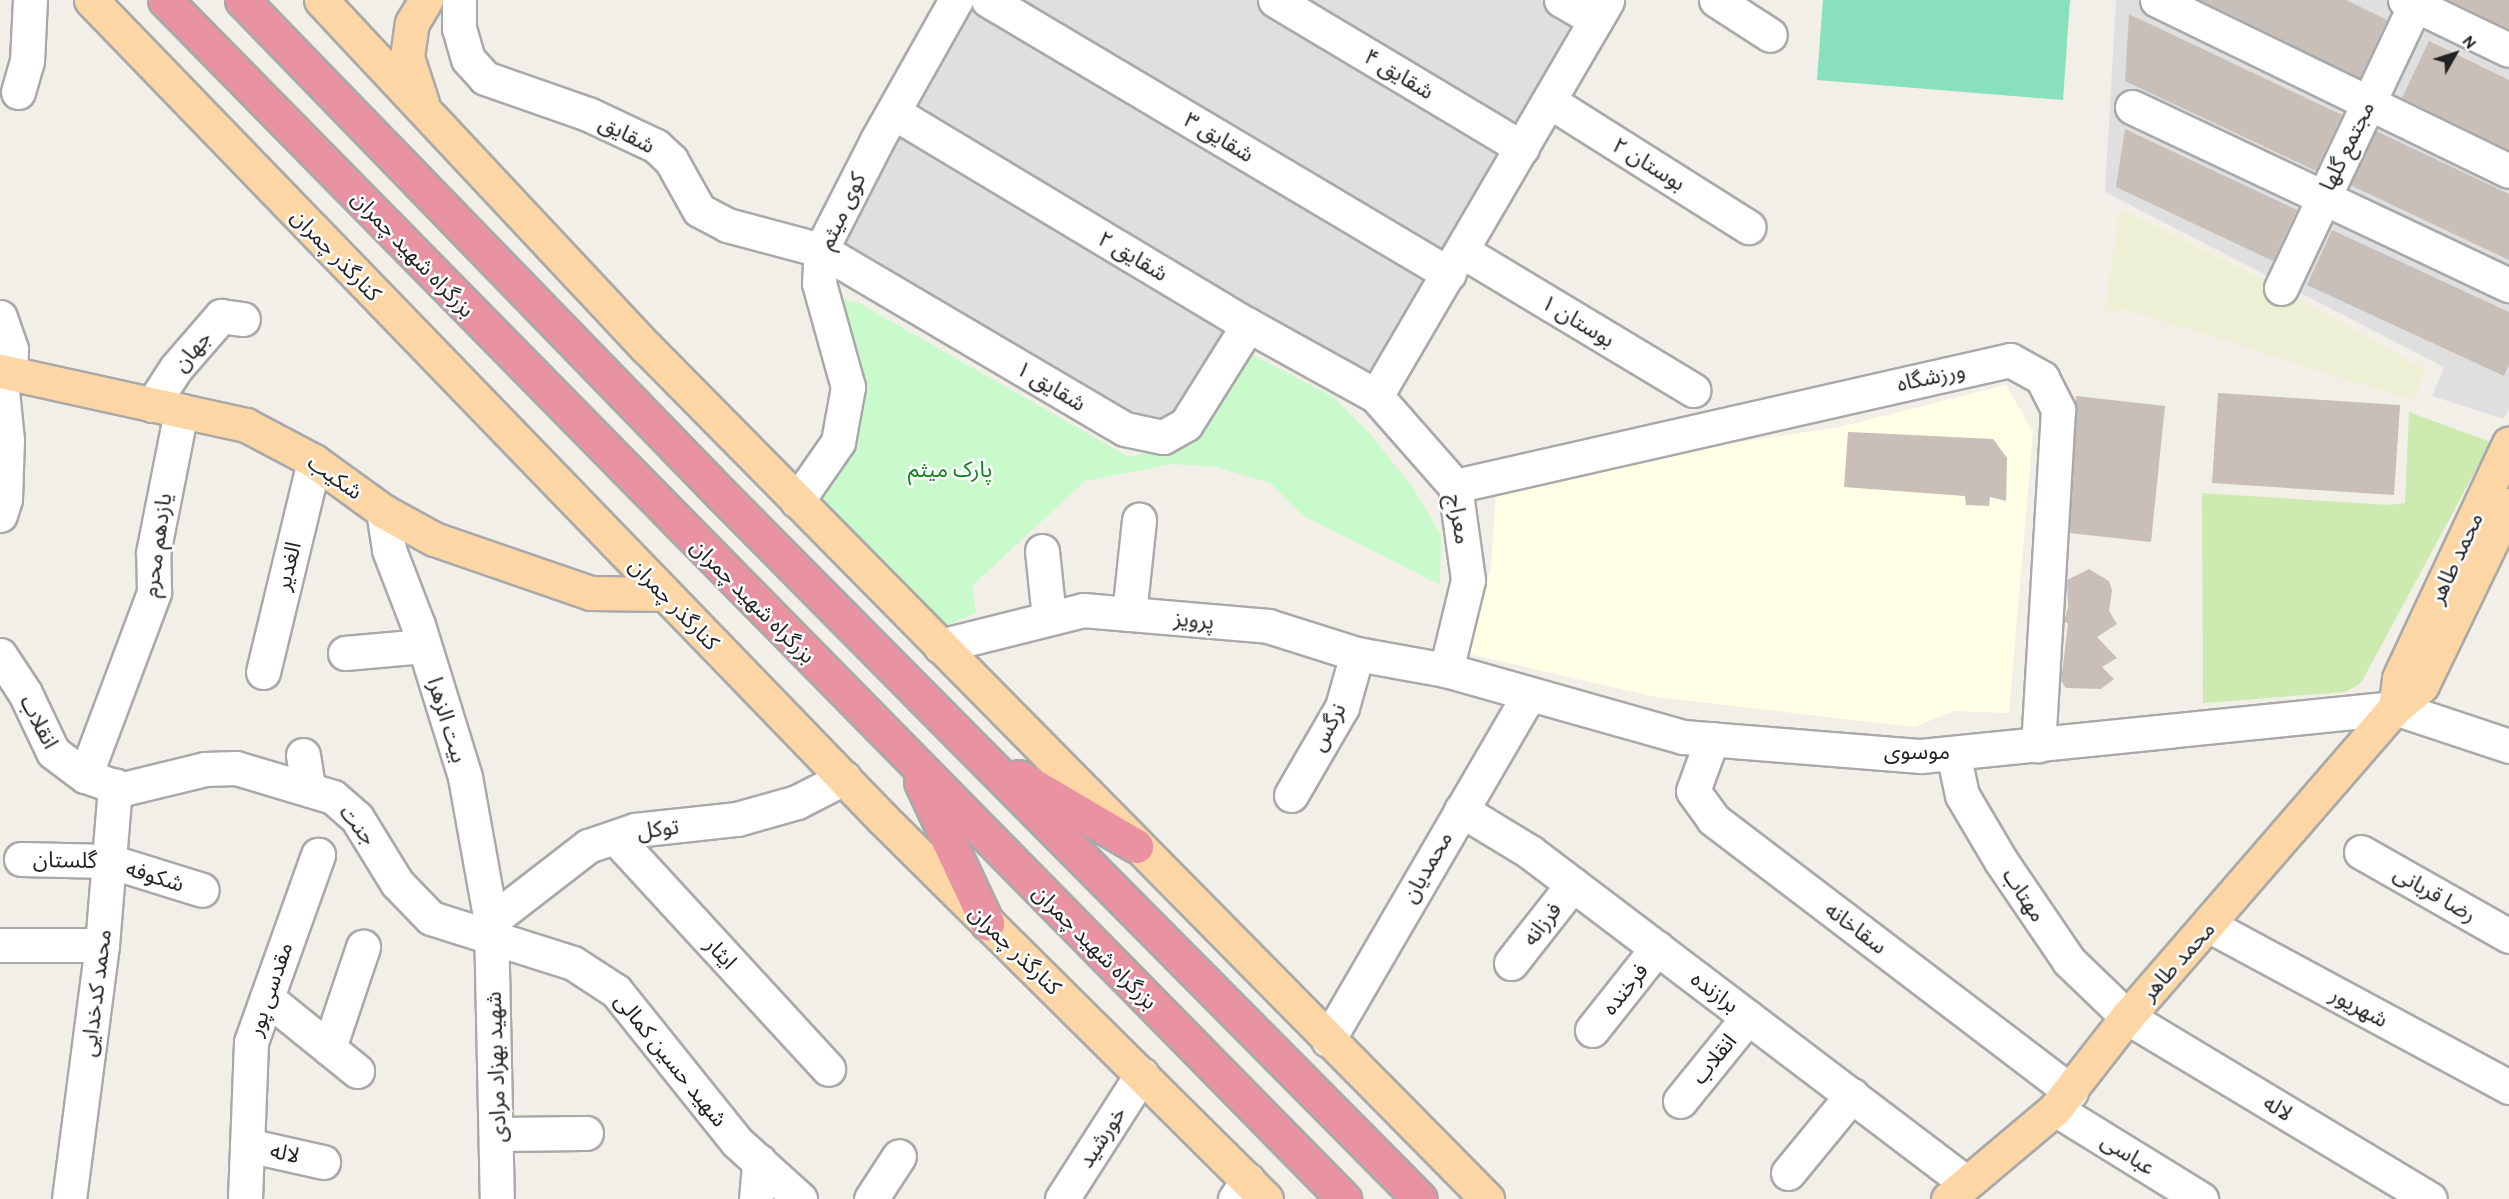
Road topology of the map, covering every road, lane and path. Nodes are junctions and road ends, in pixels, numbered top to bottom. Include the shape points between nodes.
1 (30, 0) edge
2 (91, 0) edge
3 (165, 0) edge
4 (242, 0) edge
5 (321, 0) edge
6 (426, 0) edge
7 (459, 0) edge
8 (956, 0) edge
9 (988, 0) edge
10 (1275, 0) edge
11 (1561, 0) edge
12 (1716, 0) edge
13 (2157, 0) edge
14 (2413, 2) edge
15 (1601, 10) edge
16 (1770, 35) dead end
17 (2509, 50) edge
18 (18, 92) dead end
19 (1549, 101) junction
20 (2369, 101) junction
21 (2133, 107) dead end
22 (424, 111) junction
23 (893, 112) junction
24 (1522, 148) junction
25 (2509, 171) edge
26 (2322, 198) junction
27 (1748, 227) dead end
28 (821, 250) junction
29 (1456, 263) junction
30 (2509, 285) edge
31 (2281, 288) dead end
32 (0, 317) edge
33 (243, 319) dead end
34 (1248, 325) junction
35 (3, 372) edge
36 (1693, 390) dead end
37 (1376, 396) junction
38 (167, 408) junction
39 (2509, 443) edge
40 (3, 444) edge
41 (314, 461) junction
42 (1455, 486) junction
43 (797, 501) junction
44 (2509, 505) edge
45 (383, 511) junction
46 (0, 515) edge
47 (1139, 520) dead end
48 (1042, 551) dead end
49 (664, 594) junction
50 (1129, 614) junction
51 (1049, 618) junction
52 (424, 646) junction
53 (940, 646) junction
54 (345, 653) dead end
55 (1357, 654) junction
56 (0, 655) edge
57 (1446, 670) junction
58 (262, 672) dead end
59 (1529, 695) junction
60 (2395, 708) junction
61 (1712, 739) junction
62 (2038, 745) junction
63 (2509, 746) edge
64 (978, 753) junction
65 (1953, 753) junction
66 (303, 755) dead end
67 (911, 761) junction
68 (85, 776) junction
69 (844, 778) junction
70 (308, 787) junction
71 (119, 788) junction
72 (1291, 795) dead end
73 (1461, 810) junction
74 (615, 837) junction
75 (1136, 846) junction
76 (2361, 852) dead end
77 (318, 855) dead end
78 (21, 859) dead end
79 (109, 861) junction
80 (1573, 884) junction
81 (202, 890) dead end
82 (987, 923) junction
83 (2210, 926) junction
84 (492, 928) junction
85 (2509, 936) edge
86 (0, 945) edge
87 (102, 945) junction
88 (363, 947) dead end
89 (1657, 948) junction
90 (1511, 963) dead end
91 (267, 998) junction
92 (1748, 1017) junction
93 (2127, 1017) junction
94 (1592, 1030) dead end
95 (1328, 1040) junction
96 (329, 1048) junction
97 (828, 1069) dead end
98 (357, 1071) dead end
99 (1142, 1074) junction
100 (2509, 1088) edge
101 (1851, 1095) junction
102 (2063, 1100) junction
103 (1680, 1101) dead end
104 (586, 1133) dead end
105 (498, 1134) junction
106 (247, 1145) junction
107 (899, 1156) dead end
108 (759, 1161) junction
109 (323, 1162) dead end
110 (1788, 1173) dead end
111 (1956, 1191) edge
112 (1250, 1193) edge
113 (69, 1199) edge
114 (245, 1199) edge
115 (497, 1199) edge
116 (756, 1199) edge
117 (800, 1199) edge
118 (871, 1199) edge
119 (1062, 1199) edge
120 (1344, 1199) edge
121 (1420, 1199) edge
122 (1488, 1199) edge
123 (2201, 1199) edge
124 (2430, 1199) edge

1 - 18 street via 27,61
2 - 49 main road, کنارگذر چمران
3 - 67 highway, بزرگراه شهید چمران
4 - 64 highway
5 - 22 main road
6 - 22 main road via 412,23 408,57
7 - 28 street, شقایق via 459,28 468,59 485,78 588,114 656,146 671,160 699,210 726,225
8 - 23 street, کوی میثم
9 - 29 street, شقایق ۳
10 - 24 street, شقایق ۴
11 - 15 street
12 - 16 street
13 - 20 street
14 - 17 street, مجتمع گلها
14 - 20 street, مجتمع گلها
15 - 19 street
19 - 24 street
19 - 27 street, بوستان ۲
20 - 25 street
20 - 26 street, مجتمع گلها
21 - 26 street
22 - 43 main road
23 - 28 street, کوی میثم
23 - 34 street, شقایق ۲
24 - 29 street
26 - 30 street
26 - 31 street, مجتمع گلها
28 - 34 street, شقایق ۱ via 1125,429 1163,437 1186,424
28 - 43 street, کوی میثم via 819,283 848,387 838,442
29 - 36 street, بوستان ۱
29 - 37 street
32 - 35 street via 12,349
33 - 38 street, جهان via 221,316 176,368
34 - 37 street, شقایق ۲
35 - 38 main road, شکیب
35 - 40 street
37 - 42 street, معراج
38 - 41 main road, شکیب via 246,425
38 - 68 street, یازدهم محرم via 153,553 154,592
39 - 60 main road, محمد طاهر via 2399,678
40 - 46 street via 5,499
41 - 45 main road, شکیب
41 - 58 street, الغدیر
42 - 57 street, معراج via 1468,580
42 - 62 street, ورزشگاه via 2010,360 2042,378 2058,410
43 - 53 main road
44 - 60 main road, محمد طاهر via 2422,685
45 - 49 main road, شکیب via 434,539 591,593
45 - 52 street, بیت الزهرا via 389,550
47 - 50 street
48 - 51 street
49 - 69 main road, کنارگذر چمران
50 - 51 street, پرویز via 1083,610
50 - 55 street, پرویز via 1268,626
51 - 53 street, پرویز
52 - 54 street
52 - 84 street, بیت الزهرا via 465,777
53 - 75 main road
55 - 57 street, پرویز
55 - 72 street, نرگس via 1342,707
56 - 68 street, انقلاب via 25,693 52,752
57 - 59 street, موسوی
59 - 61 street, موسوی via 1683,737
59 - 73 street, محمدیان
60 - 62 street, موسوی
60 - 63 street
60 - 83 main road, محمد طاهر
61 - 65 street, موسوی via 1921,756
61 - 102 street, سقاخانه via 1693,791 1713,819
62 - 65 street, موسوی
64 - 75 highway
64 - 121 highway
65 - 93 street, مهتاب via 1962,795 2001,861 2069,961
66 - 70 street
67 - 82 highway
67 - 120 highway, بزرگراه شهید چمران
68 - 71 street, انقلاب
69 - 74 street, توکل via 797,802 737,819 635,830
69 - 82 main road, کنارگذر چمران
70 - 71 street, جنت via 236,768 206,769
70 - 84 street, جنت via 333,797 357,818 397,882 430,918 456,929
71 - 79 street, محمد کدخدایی
73 - 80 street, برازنده
73 - 95 street, محمدیان
74 - 84 street, توکل via 588,846
74 - 97 street, ایثار
75 - 95 main road
76 - 85 street, رضا قربانی
77 - 91 street, مقدسی پور
78 - 79 street, گلستان
79 - 81 street, شکوفه
79 - 87 street, محمد کدخدایی
80 - 89 street, برازنده
80 - 90 street, فرزانه
82 - 99 main road, کنارگذر چمران
83 - 93 main road, محمد طاهر
83 - 100 street, شهریور
84 - 105 street, شهید بهزاد مرادی
84 - 108 street, شهید حسین کمالی via 573,963 616,991 737,1142
86 - 87 street
87 - 113 street, محمد کدخدایی
88 - 96 street
89 - 92 street, برازنده
89 - 94 street, فرخنده
91 - 96 street
91 - 106 street, مقدسی پور via 251,1042
92 - 101 street, برازنده
92 - 103 street, انقلاب
93 - 102 main road, محمد طاهر
93 - 124 street, لاله
95 - 122 main road
96 - 98 street
99 - 112 main road, کنارگذر چمران
99 - 119 street, خورشید
101 - 110 street
101 - 111 street, برازنده
102 - 111 main road, محمد طاهر
102 - 123 street, عباسی
104 - 105 street
105 - 115 street, شهید بهزاد مرادی
106 - 109 street, لاله
106 - 114 street, مقدسی پور
107 - 118 street
108 - 116 street
108 - 117 street, شهید حسین کمالی

